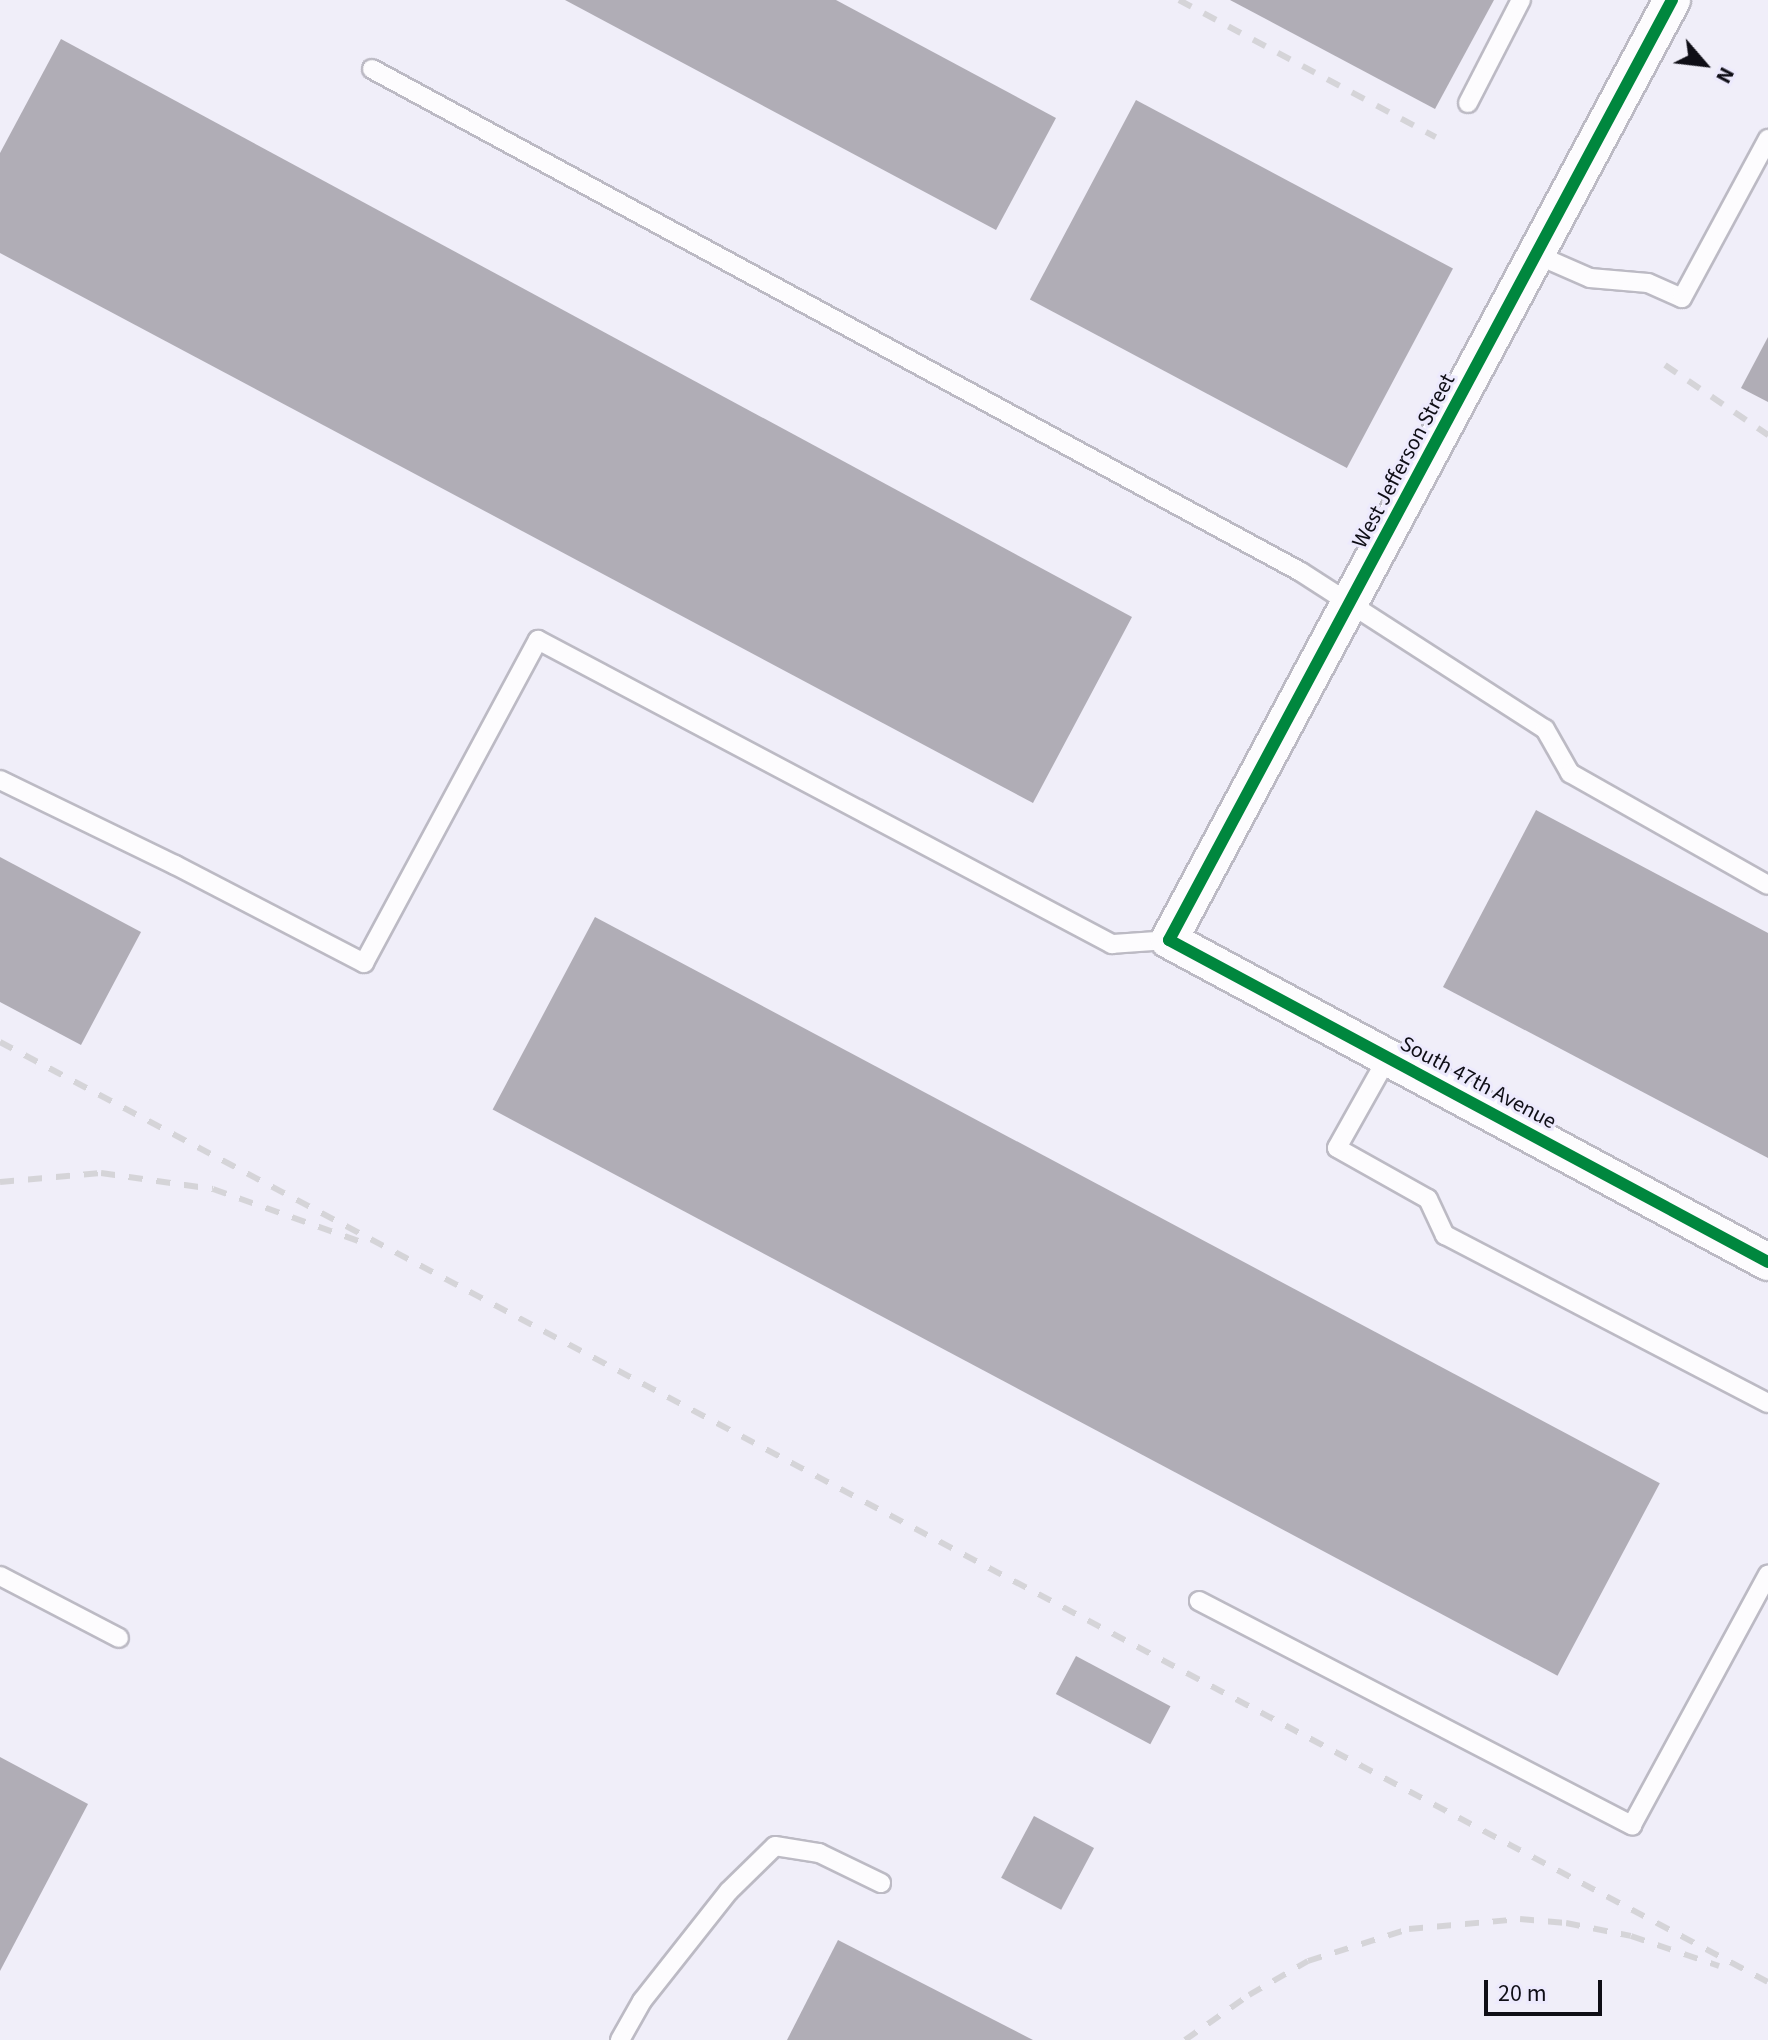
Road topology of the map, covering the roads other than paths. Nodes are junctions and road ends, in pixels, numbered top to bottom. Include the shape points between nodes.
1 (1521, 0) edge
2 (1672, 0) edge
3 (372, 69) dead end
4 (1468, 103) dead end
5 (1768, 139) edge
6 (1535, 254) junction
7 (1352, 604) junction
8 (0, 780) edge
9 (1768, 885) edge
10 (1169, 940) junction
11 (1388, 1057) junction
12 (1768, 1262) edge
13 (1768, 1403) edge
14 (1768, 1575) edge
15 (0, 1576) edge
16 (1199, 1601) dead end
17 (119, 1638) dead end
18 (881, 1883) dead end
19 (620, 2040) edge

1 - 4 lane
2 - 6 street, West Jefferson Street
3 - 7 lane
5 - 6 lane via 1682,298 1648,283 1590,278
6 - 7 street, West Jefferson Street
7 - 9 lane via 1545,729 1570,773
7 - 10 street, West Jefferson Street
8 - 10 lane via 364,963 538,640 1112,944
10 - 11 street, South 47th Avenue
11 - 12 street, South 47th Avenue
11 - 13 lane via 1337,1148 1428,1199 1445,1235
14 - 16 lane via 1632,1825
15 - 17 lane
18 - 19 lane via 819,1853 775,1846 729,1891 642,2001

